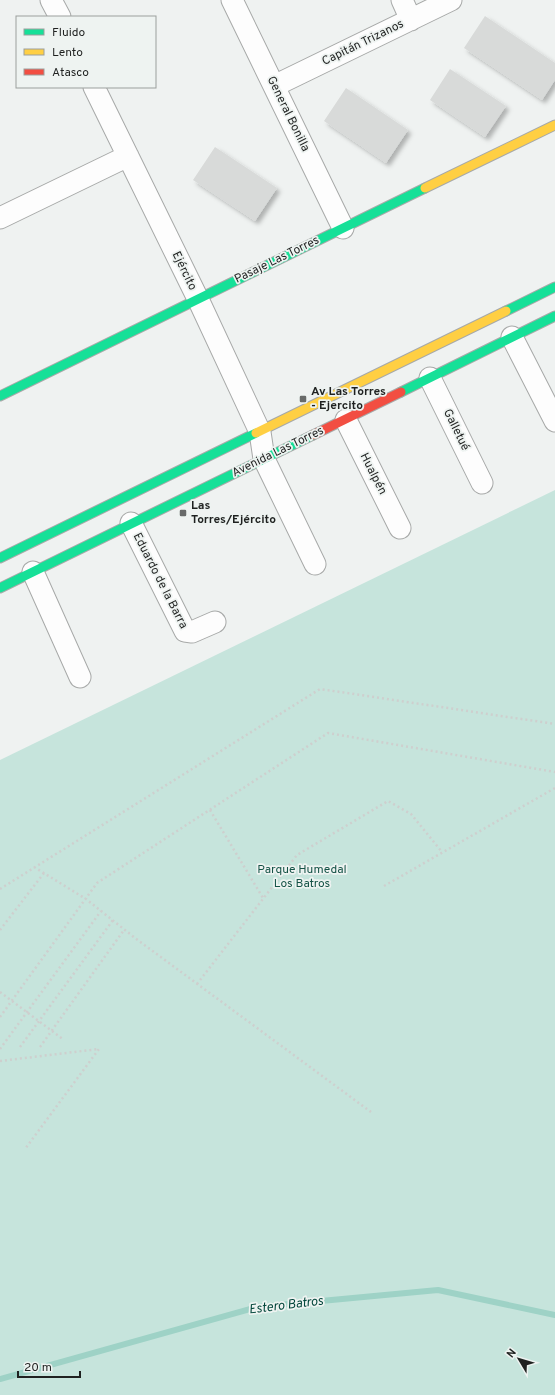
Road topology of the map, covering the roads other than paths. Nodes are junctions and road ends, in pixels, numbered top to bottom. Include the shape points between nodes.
1 (51, 0) edge
2 (232, 0) edge
3 (402, 0) edge
4 (452, 0) edge
5 (59, 16) edge
6 (411, 20) junction
7 (274, 86) junction
8 (94, 88) edge
9 (555, 125) edge
10 (128, 156) junction
11 (0, 218) edge
12 (343, 228) junction
13 (555, 287) edge
14 (198, 299) junction
15 (555, 316) edge
16 (512, 337) junction
17 (430, 378) junction
18 (0, 396) edge
19 (346, 420) junction
20 (555, 421) edge
21 (260, 432) junction
22 (264, 459) junction
23 (482, 483) dead end
24 (131, 523) junction
25 (400, 528) dead end
26 (0, 558) edge
27 (315, 564) dead end
28 (33, 572) junction
29 (0, 588) edge
30 (215, 622) dead end
31 (80, 678) dead end

1 - 5 street
2 - 7 street, General Bonilla
3 - 6 street
4 - 6 street, Capitán Trizanos
6 - 7 street, Capitán Trizanos
7 - 12 street, General Bonilla
8 - 10 street, Ejército
9 - 12 street, Pasaje Las Torres
10 - 11 street
10 - 14 street, Ejército
12 - 14 street, Pasaje Las Torres
13 - 21 street
14 - 18 street, Pasaje Las Torres
14 - 21 street, Ejército
15 - 16 street, Avenida Las Torres
16 - 17 street, Avenida Las Torres
16 - 20 street
17 - 19 street, Avenida Las Torres
17 - 23 street, Galletué
19 - 22 street, Avenida Las Torres
19 - 25 street, Hualpén
21 - 22 street, Ejército
21 - 26 street
22 - 24 street, Avenida Las Torres
22 - 27 street, Ejército
24 - 28 street, Avenida Las Torres
24 - 30 street, Eduardo de la Barra via 185,631 192,632
28 - 29 street, Avenida Las Torres
28 - 31 street

